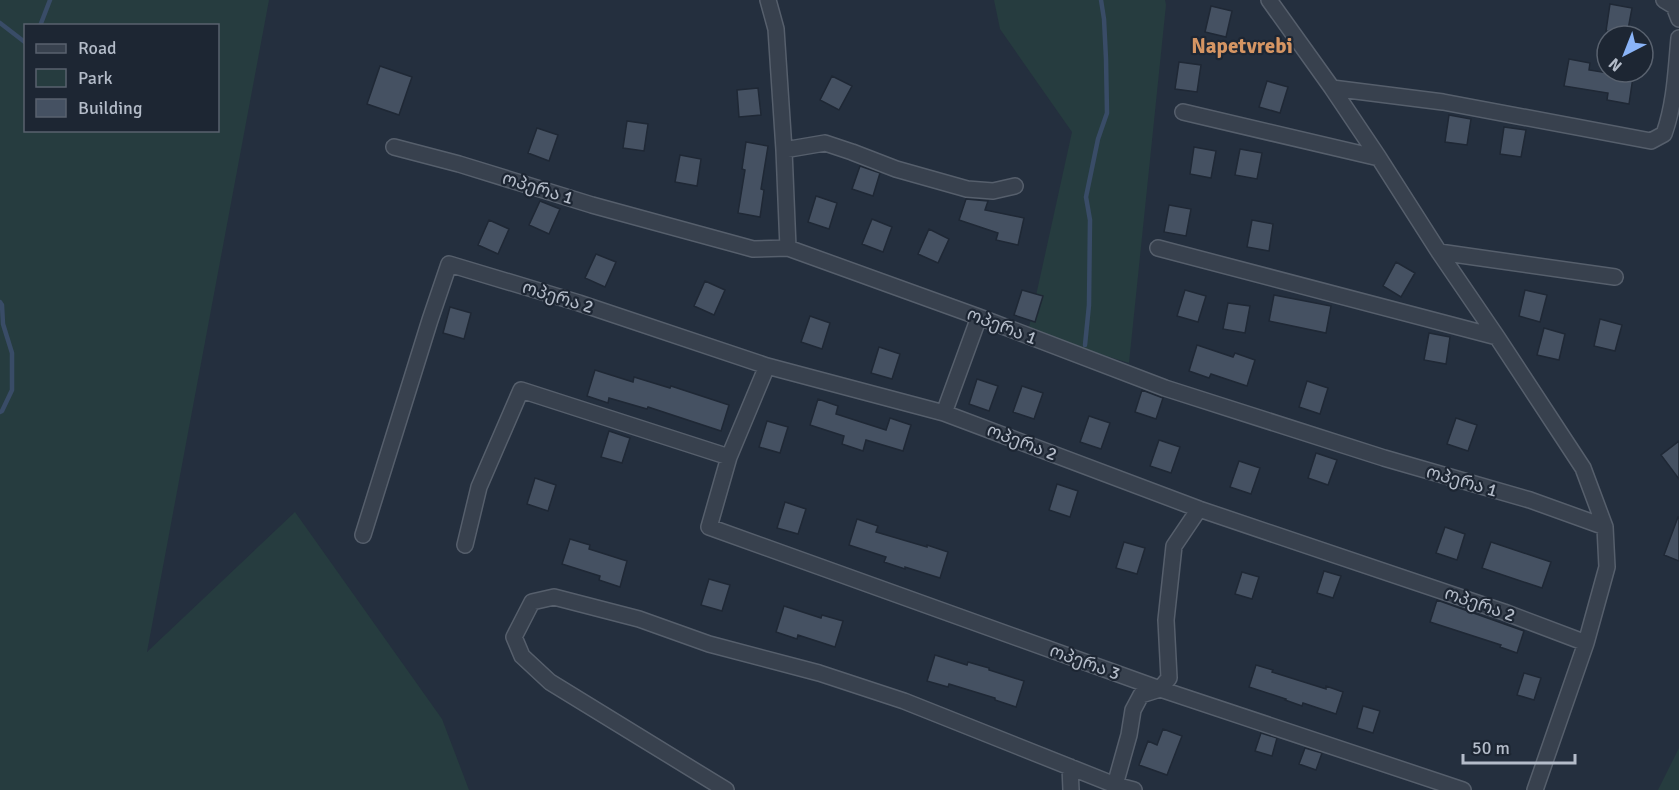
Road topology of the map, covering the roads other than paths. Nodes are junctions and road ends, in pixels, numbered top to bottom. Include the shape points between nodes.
1 (768, 0) edge
2 (1269, 0) edge
3 (1664, 0) edge
4 (1679, 19) edge
5 (1679, 38) edge
6 (1332, 88) junction
7 (1183, 112) dead end
8 (394, 147) dead end
9 (784, 150) junction
10 (1379, 158) junction
11 (1015, 186) dead end
12 (788, 248) junction
13 (1158, 248) dead end
14 (1438, 252) junction
15 (1615, 277) dead end
16 (979, 317) junction
17 (1497, 337) junction
18 (766, 366) junction
19 (944, 413) junction
20 (729, 457) junction
21 (1199, 509) junction
22 (1605, 527) junction
23 (363, 535) dead end
24 (465, 545) dead end
25 (1587, 644) junction
26 (1161, 689) junction
27 (1070, 767) junction
28 (1115, 785) junction
29 (726, 790) edge
30 (1071, 790) edge
31 (1134, 790) edge
32 (1463, 790) edge
33 (1536, 790) edge

1 - 9 street via 776,29
2 - 6 street
3 - 4 street via 1674,6
5 - 6 street via 1669,121 1664,134 1651,141 1443,102
6 - 10 street
7 - 10 street
8 - 12 street, ოპერა 1 via 753,249
9 - 11 street via 825,143 967,189 993,191
9 - 12 street
10 - 14 street
12 - 16 street, ოპერა 1
13 - 17 street
14 - 15 street
14 - 17 street
16 - 19 street
16 - 22 street, ოპერა 1 via 1165,388 1530,500
17 - 22 street via 1583,468
18 - 19 street, ოპერა 2
18 - 20 street
18 - 23 street, ოპერა 2 via 449,264
19 - 21 street, ოპერა 2
20 - 24 street via 521,390 479,488
20 - 26 street, ოპერა 3 via 709,527
21 - 25 street, ოპერა 2
21 - 26 street via 1174,546 1166,620 1169,678
22 - 25 street via 1607,567
25 - 33 street
26 - 28 street via 1141,695 1133,710
26 - 32 street, ოპერა 3
27 - 28 street
27 - 29 street via 904,701 819,673 554,597 532,602 514,637 522,656 550,682
27 - 30 street
28 - 31 street

